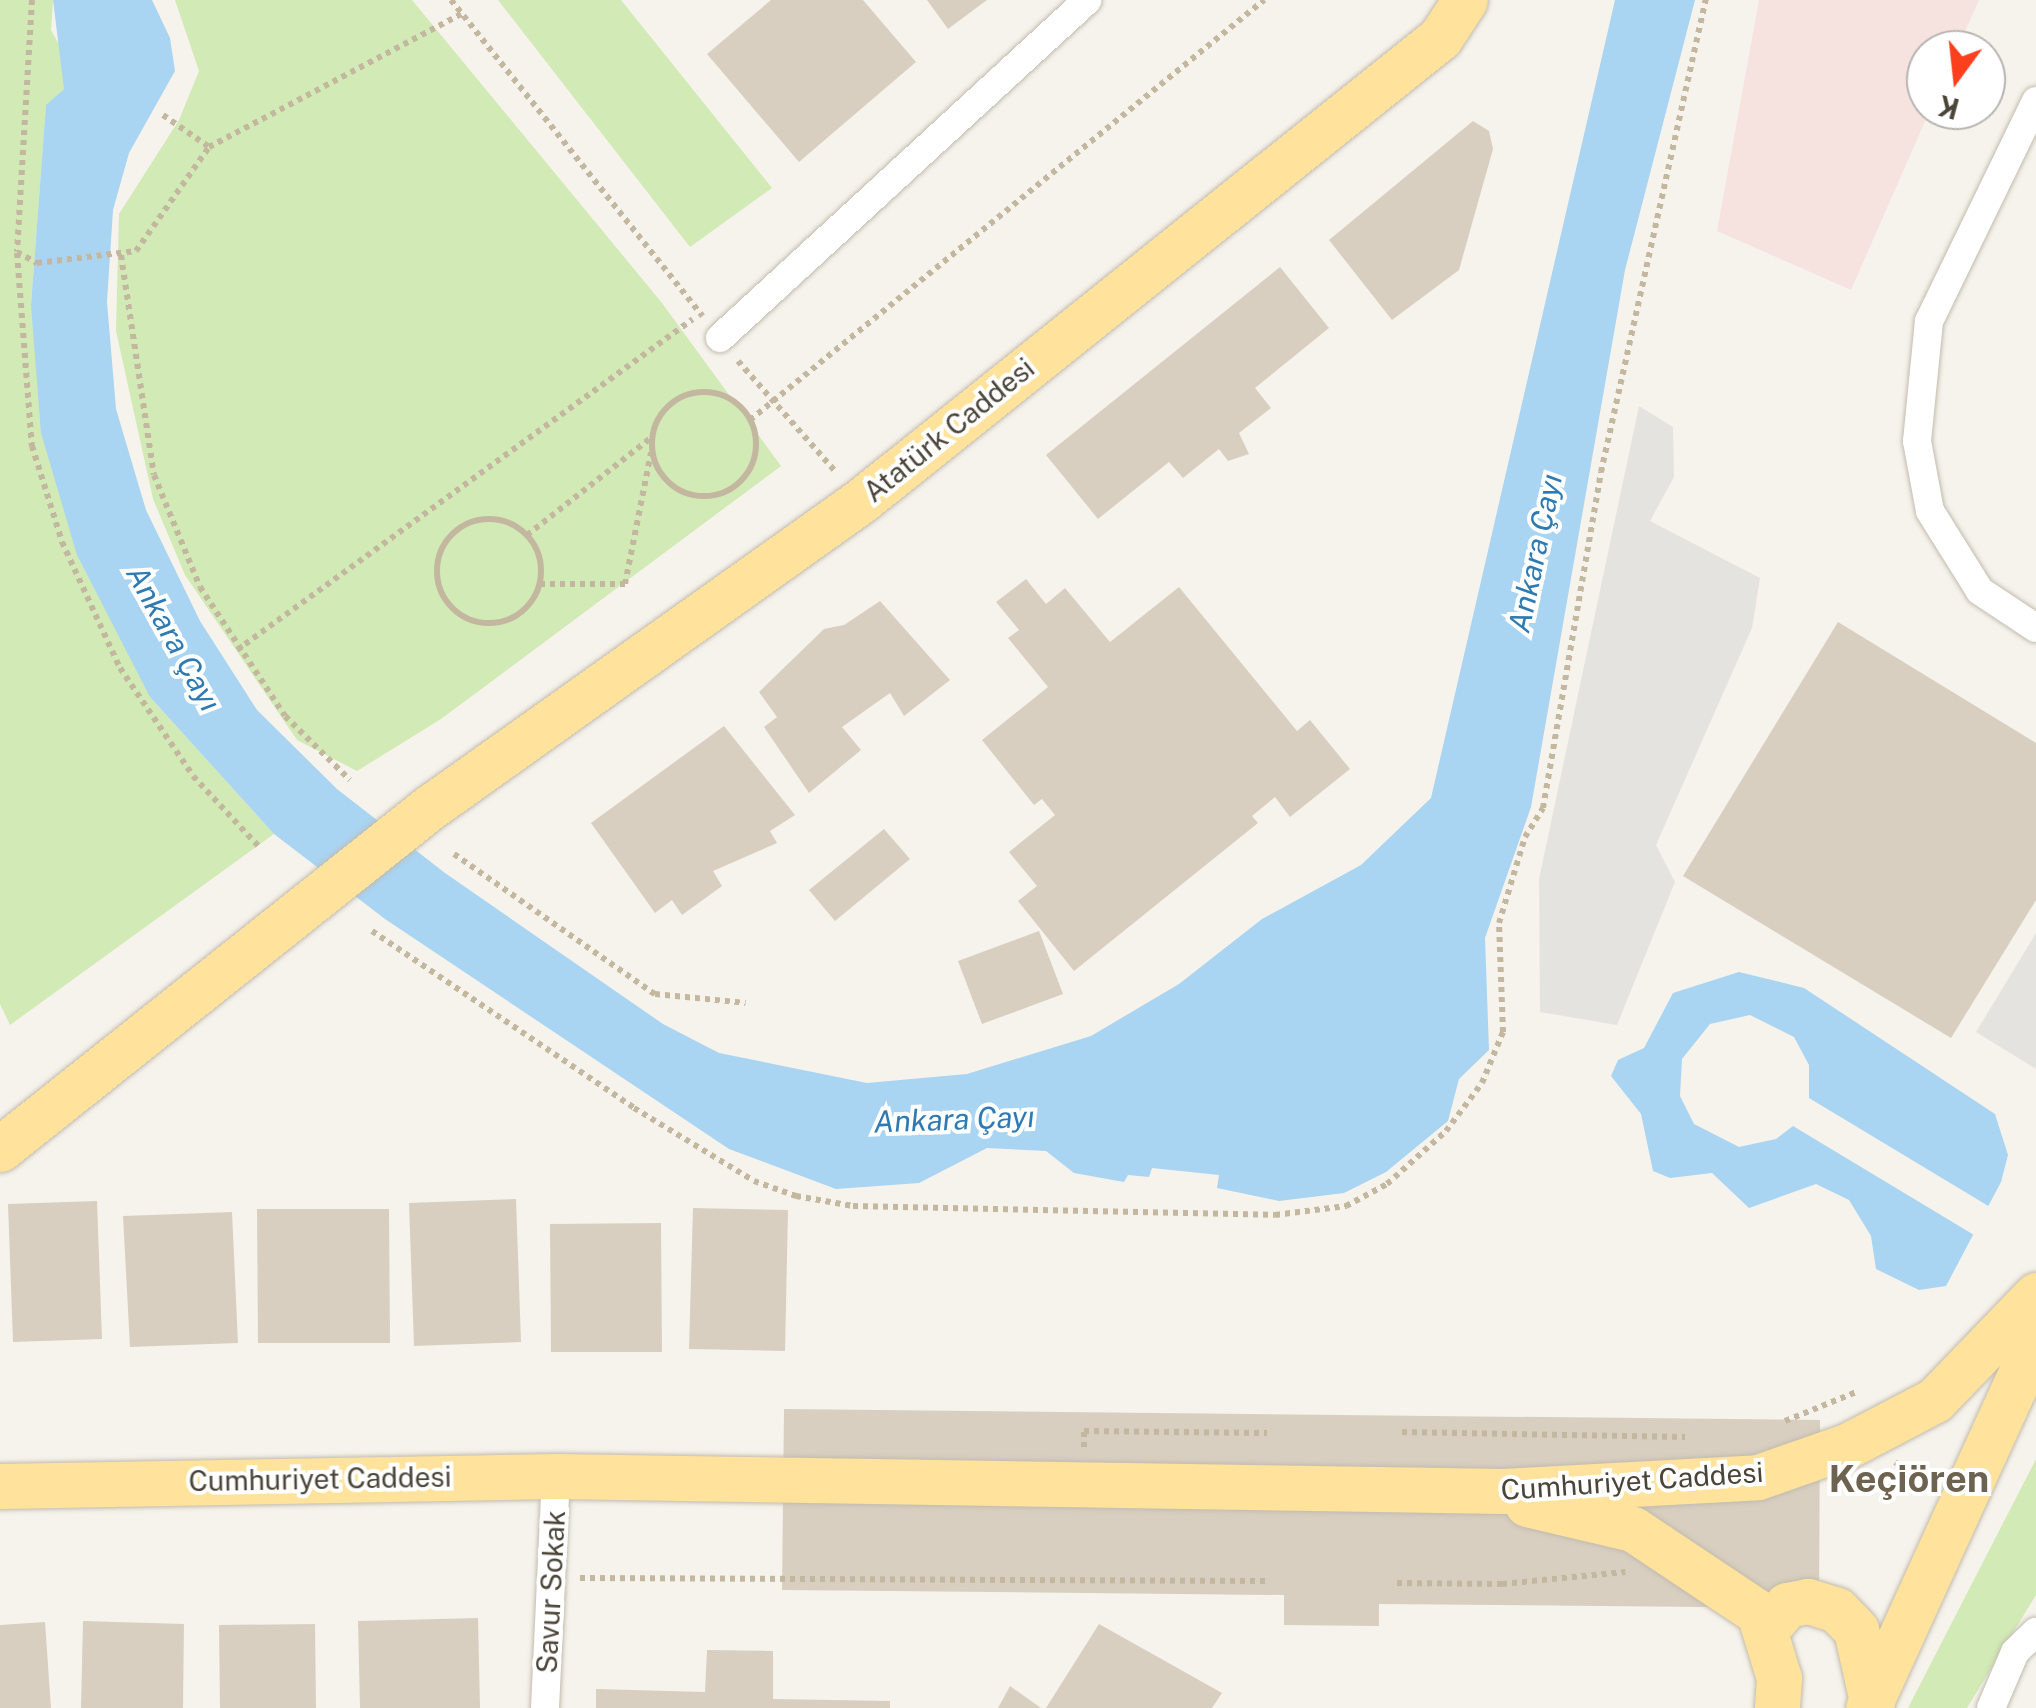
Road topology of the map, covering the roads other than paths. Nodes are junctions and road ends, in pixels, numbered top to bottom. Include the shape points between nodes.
1 (1087, 0) edge
2 (1465, 0) edge
3 (2036, 101) edge
4 (720, 338) road end
5 (2036, 628) edge
6 (0, 1150) edge
7 (2036, 1294) edge
8 (2036, 1339) edge
9 (0, 1453) edge
10 (556, 1476) junction
11 (85, 1481) junction
12 (0, 1486) edge
13 (1467, 1490) junction
14 (1765, 1631) junction
15 (2036, 1632) edge
16 (1870, 1704) edge
17 (546, 1708) edge
18 (1777, 1708) edge
19 (1990, 1708) edge

1 - 4 street
2 - 6 main road, Atatürk Caddesi via 1440,38 862,500 405,828
3 - 5 street via 1929,320 1917,441 1930,511 1980,591
7 - 13 main road, Cumhuriyet Caddesi via 1935,1400 1847,1446 1758,1477
8 - 16 main road
9 - 11 main road
10 - 11 main road, Cumhuriyet Caddesi
10 - 13 main road, Cumhuriyet Caddesi
10 - 17 street, Savur Sokak
11 - 12 main road, Cumhuriyet Caddesi
13 - 14 main road via 1633,1529 1697,1565 1759,1613
14 - 16 main road via 1787,1605 1808,1600 1837,1610 1856,1630
14 - 18 main road via 1779,1678
15 - 19 street via 2015,1652

